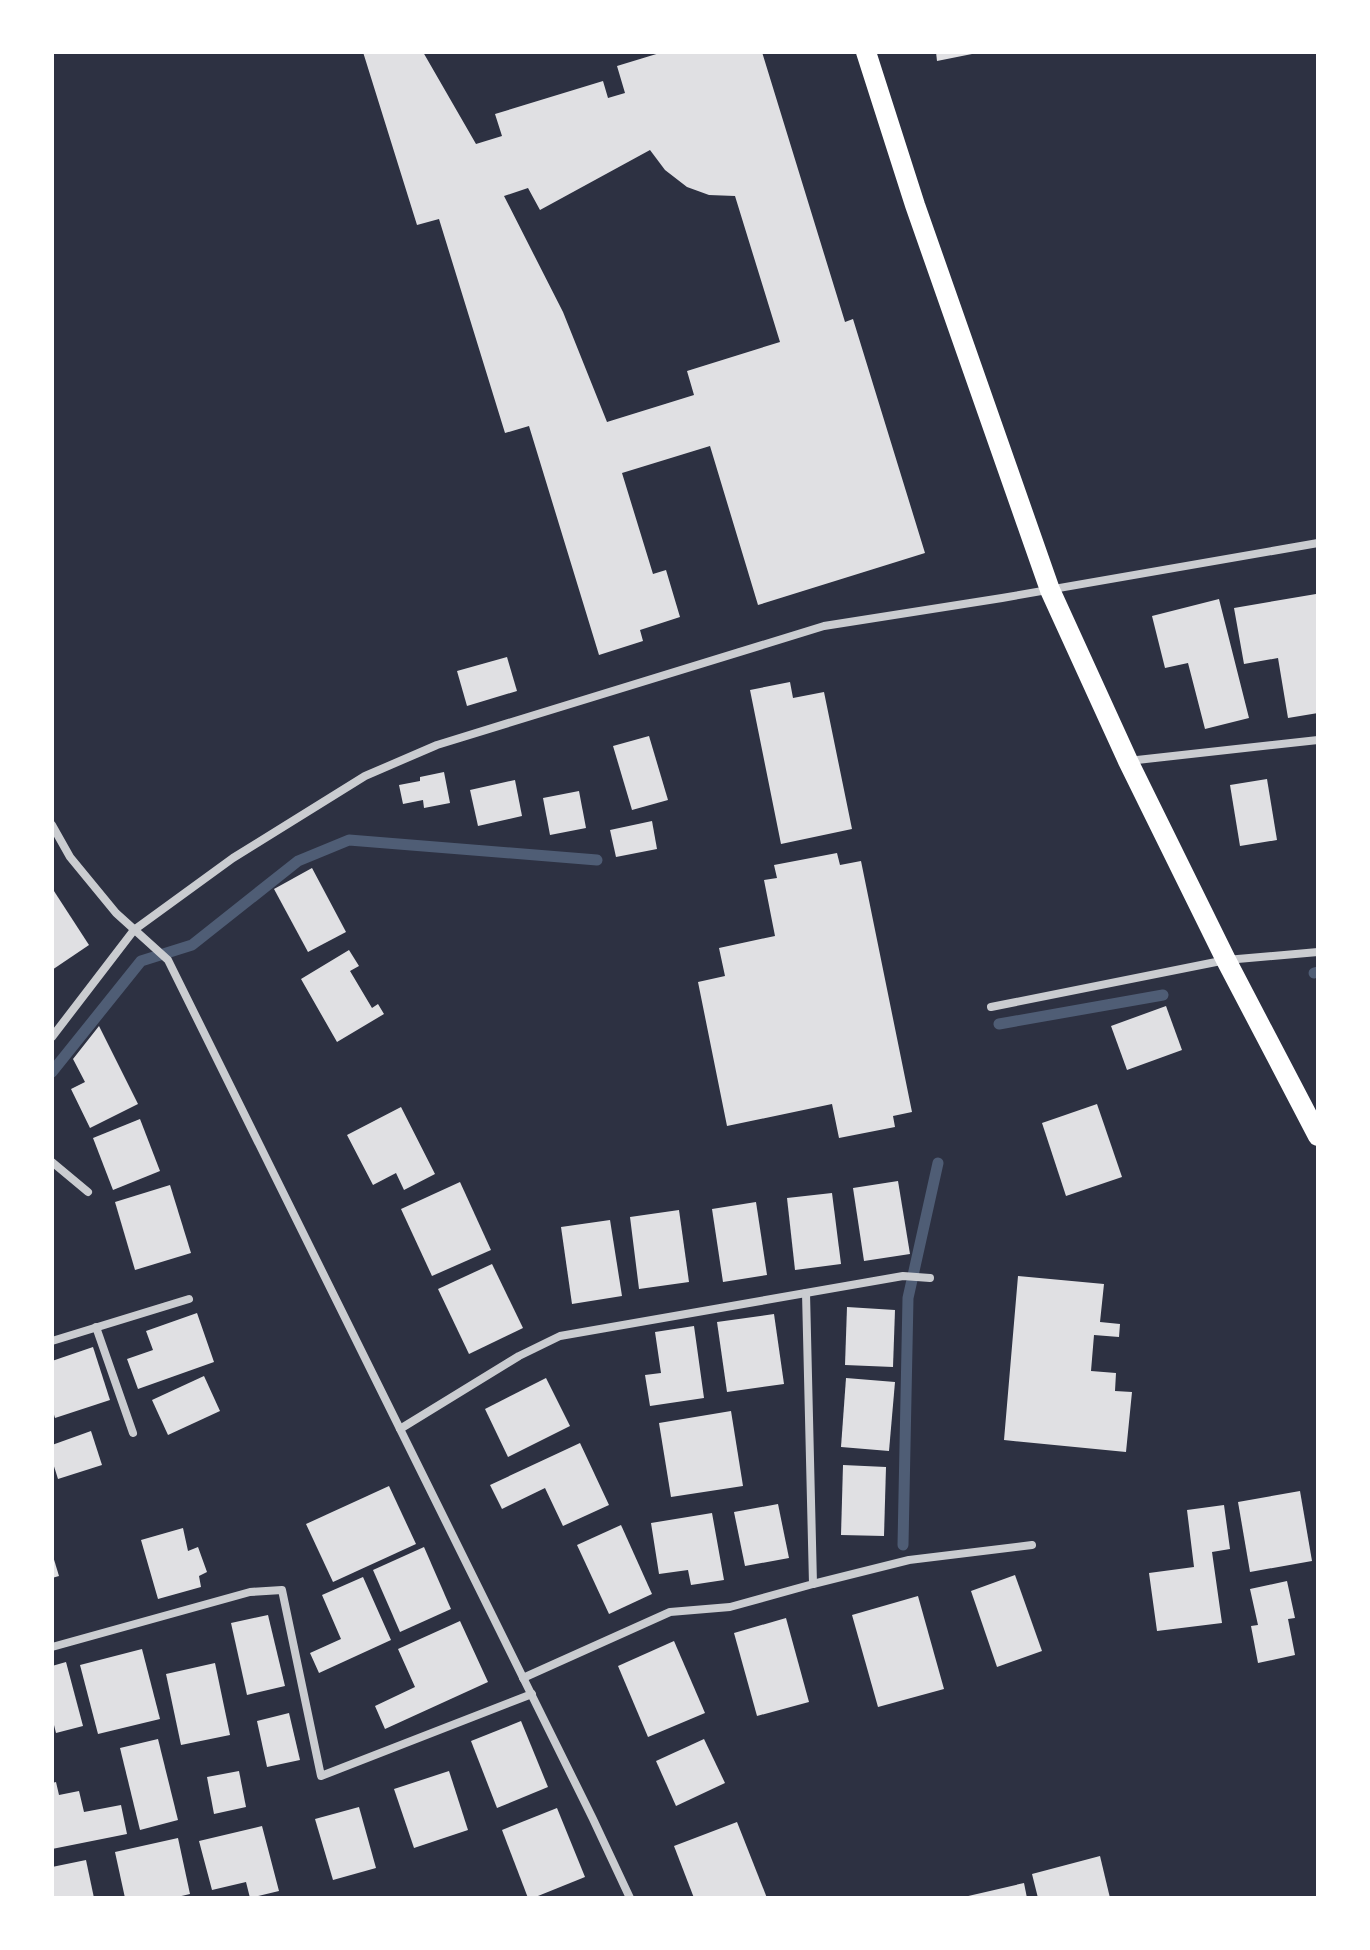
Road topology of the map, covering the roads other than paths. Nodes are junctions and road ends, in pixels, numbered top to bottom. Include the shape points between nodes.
1 (866, 52) edge
2 (1318, 543) edge
3 (1050, 590) junction
4 (1318, 740) edge
5 (1128, 761) junction
6 (52, 825) edge
7 (134, 930) junction
8 (1318, 952) edge
9 (1226, 960) junction
10 (991, 1007) dead end
11 (52, 1037) edge
12 (1318, 1136) edge
13 (52, 1162) edge
14 (88, 1192) dead end
15 (930, 1278) dead end
16 (806, 1293) junction
17 (189, 1299) dead end
18 (96, 1327) junction
19 (52, 1341) edge
20 (400, 1429) junction
21 (133, 1433) dead end
22 (1032, 1545) dead end
23 (813, 1584) junction
24 (52, 1647) edge
25 (523, 1678) junction
26 (532, 1694) junction
27 (630, 1898) edge

1 - 3 main road
2 - 3 street
3 - 5 main road
3 - 7 street via 824,626 437,745 365,776 233,858
4 - 5 street
5 - 9 main road
6 - 7 street via 70,857
7 - 11 street
7 - 20 street via 168,960
8 - 9 street
9 - 10 street
9 - 12 main road
13 - 14 street
15 - 16 street via 903,1276
16 - 20 street via 560,1336
16 - 23 street
17 - 18 street
18 - 19 street
18 - 21 street
20 - 25 street
22 - 23 street via 909,1560
23 - 25 street via 730,1607 670,1612
24 - 26 street via 250,1592 282,1590 321,1776
25 - 26 street
26 - 27 street

